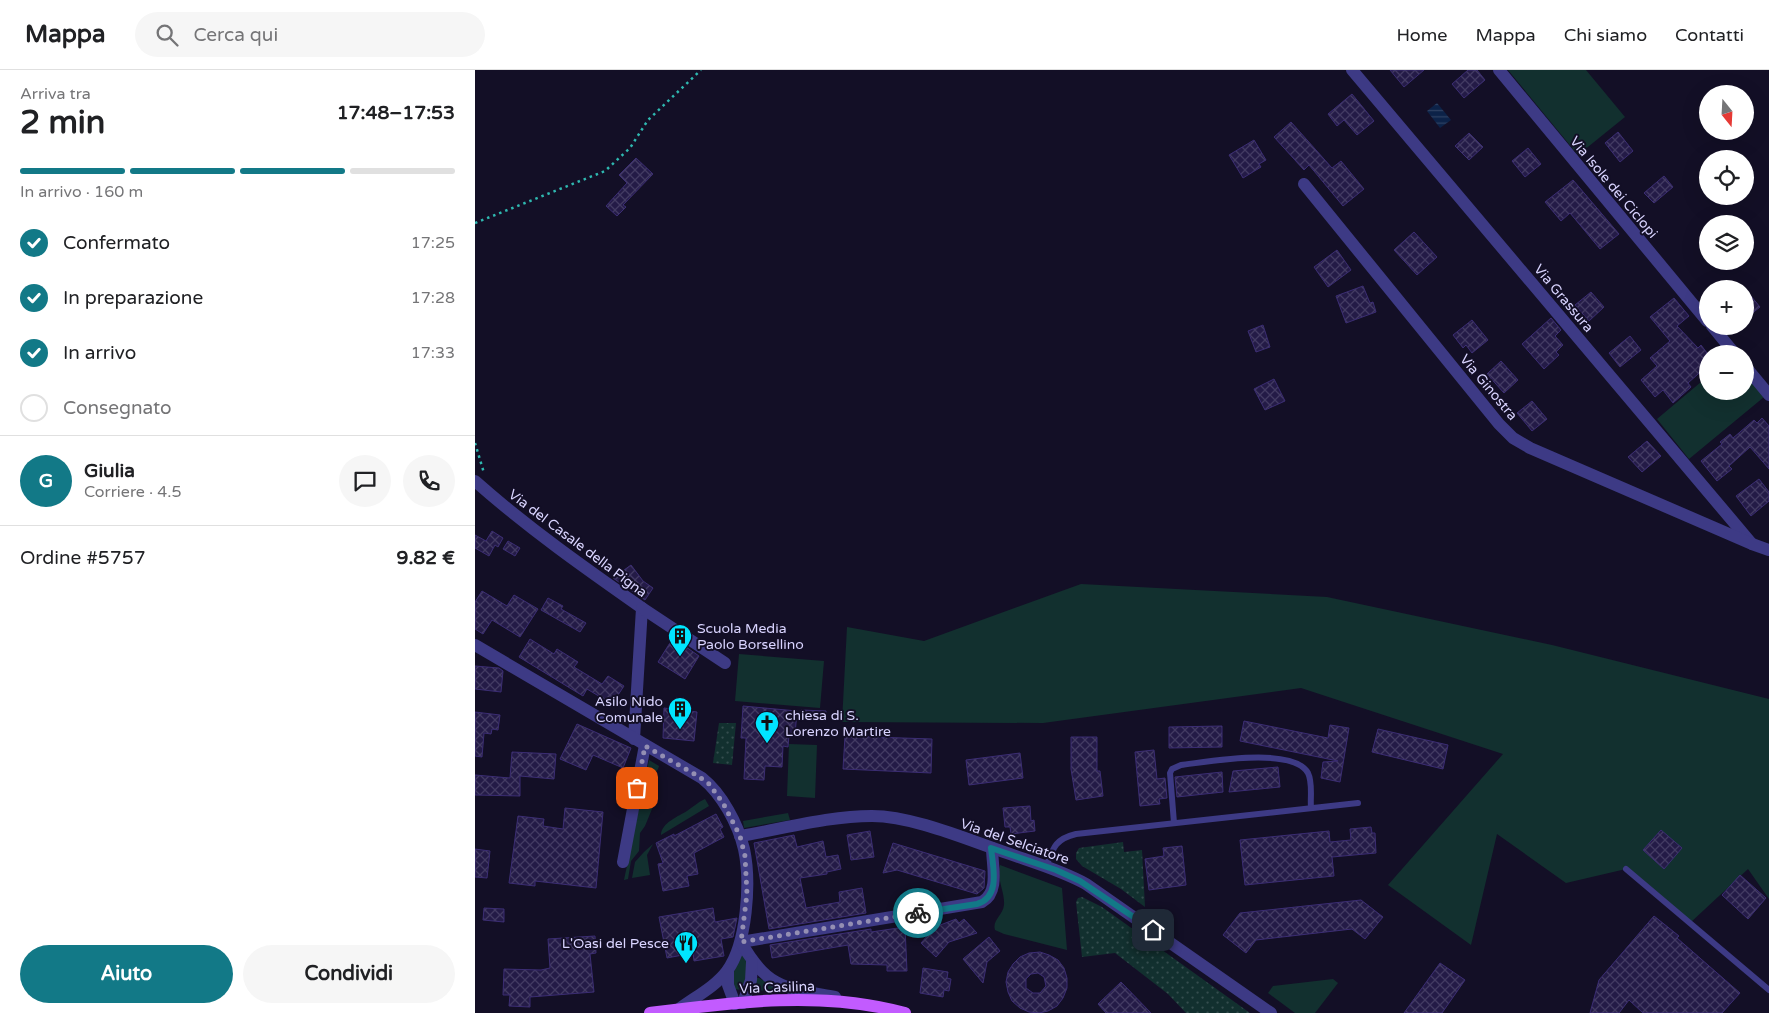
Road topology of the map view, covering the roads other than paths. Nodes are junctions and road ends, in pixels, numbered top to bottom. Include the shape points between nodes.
1 (1352, 70) edge
2 (1499, 70) edge
3 (1304, 184) dead end
4 (1699, 311) edge
5 (1719, 335) edge
6 (1728, 345) edge
7 (1754, 377) edge
8 (1769, 395) edge
9 (479, 485) edge
10 (1753, 544) junction
11 (1769, 550) edge
12 (642, 608) junction
13 (475, 645) edge
14 (725, 663) dead end
15 (640, 742) junction
16 (1358, 803) dead end
17 (1311, 808) junction
18 (1174, 823) junction
19 (740, 836) junction
20 (991, 848) junction
21 (623, 862) dead end
22 (1046, 867) junction
23 (1626, 869) dead end
24 (741, 942) junction
25 (752, 962) junction
26 (728, 970) junction
27 (1769, 990) edge
28 (739, 1003) junction
29 (864, 1003) junction
30 (679, 1009) junction
31 (650, 1013) edge
32 (905, 1013) edge
33 (1271, 1013) edge

1 - 10 street, Via Grassura
2 - 4 street, Via Isole dei Ciclopi
3 - 10 street, Via Ginostra via 1513,438
5 - 6 street
7 - 8 street
9 - 12 street, Via del Casale della Pigna via 546,540
10 - 11 street, Via Ginostra
12 - 14 street
12 - 15 street, Via del Casale della Pigna via 637,699
13 - 15 street
15 - 19 street via 709,784
15 - 21 street, Via del Casale della Pigna
16 - 17 lane
17 - 18 lane
17 - 18 lane via 1309,778 1305,769 1297,764 1263,757 1181,765 1172,769 1170,777
18 - 22 lane via 1067,836 1054,846
19 - 20 street, Via del Selciatore via 875,816 897,818
19 - 24 street via 745,856 747,894
20 - 22 street, Via del Selciatore
20 - 24 street via 993,890 982,902
22 - 33 street, Via del Selciatore via 1099,892
23 - 27 lane
24 - 25 street
24 - 26 street
25 - 28 street via 751,980
25 - 29 street via 767,977 786,986
26 - 28 street via 727,985
26 - 30 street via 712,986
28 - 29 main road, Via Casilina via 814,1000
28 - 30 main road, Via Casilina
29 - 32 main road, Via Casilina
30 - 31 main road, Via Casilina

